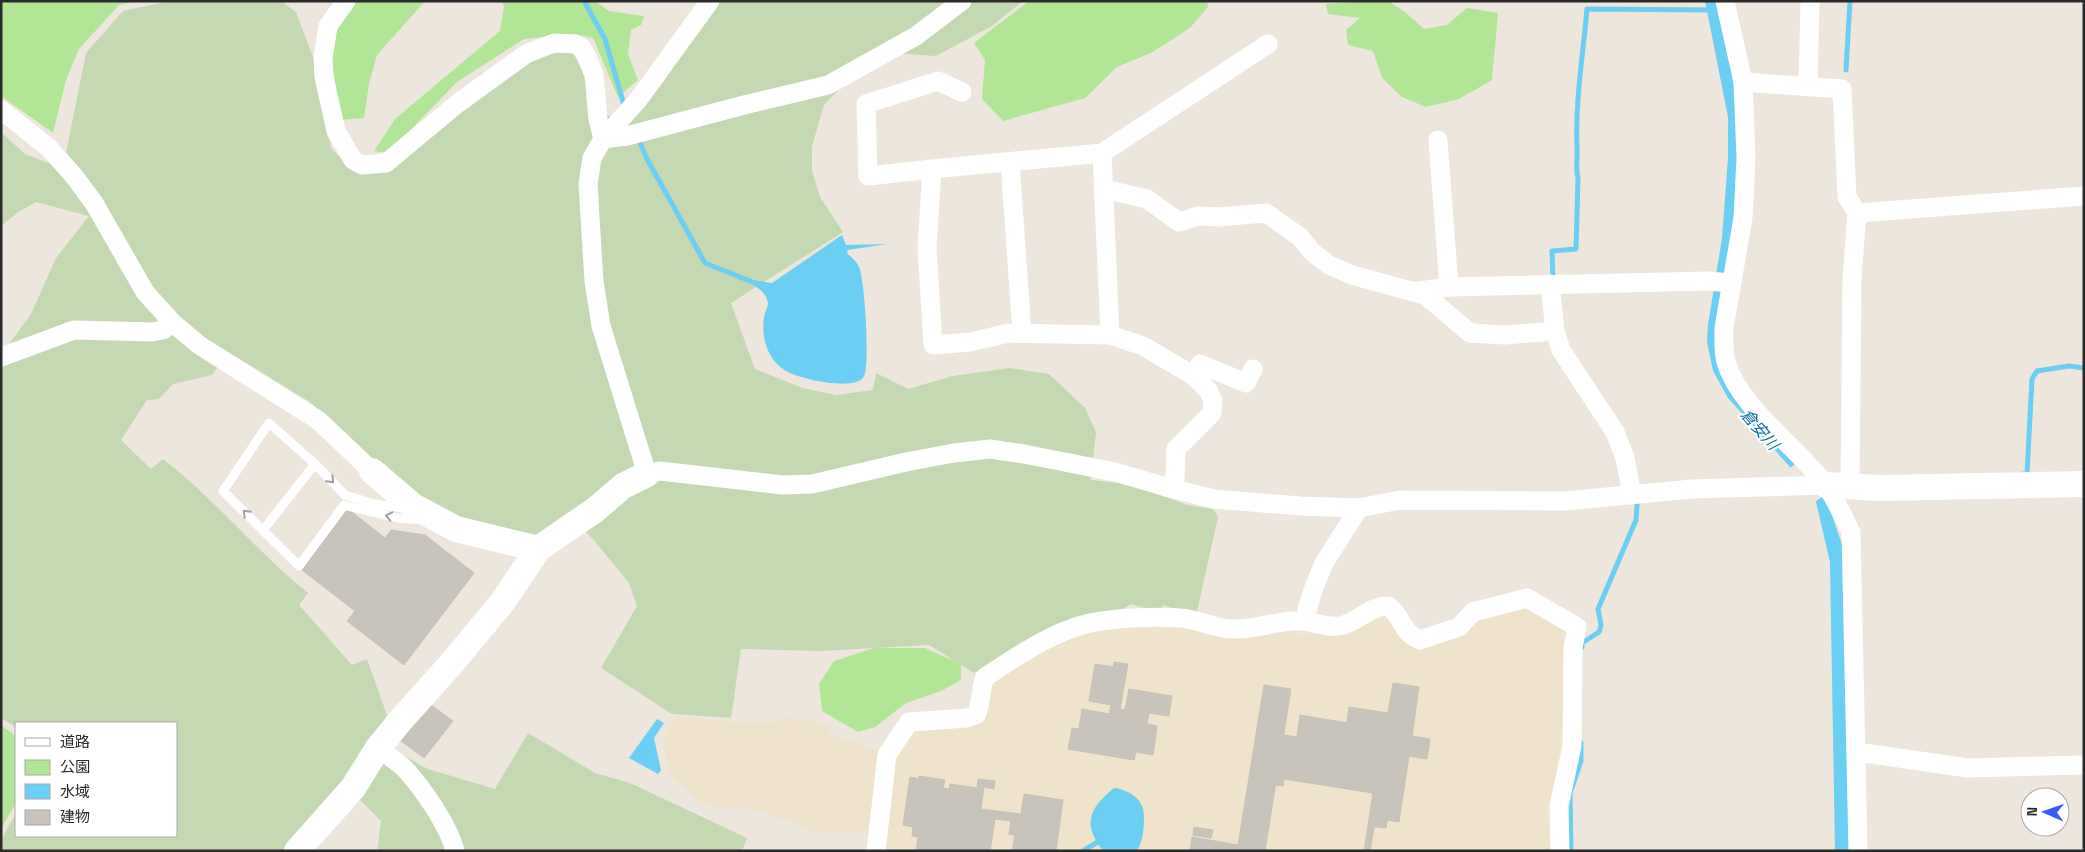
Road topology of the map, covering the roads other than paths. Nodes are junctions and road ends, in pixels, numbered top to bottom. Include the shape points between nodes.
1 (346, 1) edge
2 (710, 1) edge
3 (962, 1) edge
4 (1725, 1) edge
5 (1810, 1) edge
6 (1268, 44) dead end
7 (1743, 82) junction
8 (1808, 86) junction
9 (962, 92) dead end
10 (1, 110) edge
11 (603, 139) junction
12 (1438, 140) dead end
13 (1102, 153) junction
14 (1010, 162) junction
15 (932, 169) junction
16 (1104, 189) junction
17 (2084, 196) edge
18 (1856, 213) junction
19 (1724, 282) junction
20 (1552, 284) junction
21 (1449, 287) junction
22 (1412, 292) junction
23 (173, 323) junction
24 (1556, 331) junction
25 (1022, 333) junction
26 (1110, 335) junction
27 (1, 356) edge
28 (1253, 369) dead end
29 (1194, 376) junction
30 (315, 464) junction
31 (372, 471) joint
32 (646, 474) junction
33 (2084, 484) edge
34 (1824, 486) junction
35 (1166, 487) junction
36 (1632, 495) junction
37 (1359, 508) junction
38 (428, 514) junction
39 (263, 530) junction
40 (538, 549) junction
41 (1304, 621) junction
42 (378, 748) junction
43 (1856, 752) junction
44 (2084, 765) edge
45 (297, 851) edge
46 (455, 851) edge
47 (876, 851) edge
48 (1560, 851) edge
49 (1858, 851) edge

1 - 11 street via 328,26 324,77 336,131 358,163 374,166 386,163 457,104 526,54 554,43 575,44 582,48 594,75
2 - 11 street via 638,100
3 - 11 street via 916,36 828,85 627,136
4 - 7 street
5 - 8 street
6 - 13 street
7 - 8 street
7 - 19 street via 1745,190 1736,263
8 - 18 street via 1842,89 1847,197
9 - 15 street via 938,80 866,104 868,176
10 - 23 street via 49,148 74,176 94,203 145,292
11 - 32 street via 592,158 588,184 594,281 604,335
12 - 21 street
13 - 14 street
13 - 16 street
14 - 15 street
14 - 25 street
15 - 25 street via 927,248 933,345
16 - 22 street via 1147,199 1179,222 1198,216 1266,214 1300,237 1329,266
16 - 26 street
17 - 18 street
18 - 34 street via 1852,278
19 - 20 street
19 - 34 street via 1724,345 1732,377 1768,424 1806,462
20 - 21 street
20 - 24 street
21 - 22 street
22 - 24 street via 1425,296 1470,333 1505,335
23 - 27 street via 152,332 74,330
23 - 31 street via 199,345 318,420
24 - 36 street via 1561,350 1615,432 1625,458
25 - 26 street
26 - 29 street via 1143,346
28 - 29 street via 1246,383 1200,364
29 - 35 street via 1208,390 1213,401 1212,413 1176,449 1175,480
30 -> 38 lane via 345,495
30 - 39 lane
39 -> 30 lane via 223,490 269,423
31 - 38 street via 413,506
32 - 35 street via 660,471 783,485 812,484 906,462 990,449 1115,472
32 - 40 street via 623,486 595,510
33 - 34 street
34 - 36 street via 1692,488
34 - 43 street via 1851,532
35 - 37 street via 1214,498
36 - 37 street via 1565,502 1400,500
37 - 41 street via 1324,563
38 -> 39 lane via 414,520 344,505 299,566
38 - 40 street via 456,529
40 - 42 street via 504,600
41 - 47 street via 1245,630 1181,618 1121,619 1086,624 1052,636 985,677 976,715 909,722 886,755
41 - 48 street via 1344,625 1374,609 1388,606 1409,636 1420,640 1459,627 1473,612 1526,598 1577,627 1573,648 1572,746 1559,806
42 - 45 street via 353,788
42 - 46 street via 405,770 435,811
43 - 44 street via 1968,768
43 - 49 street

